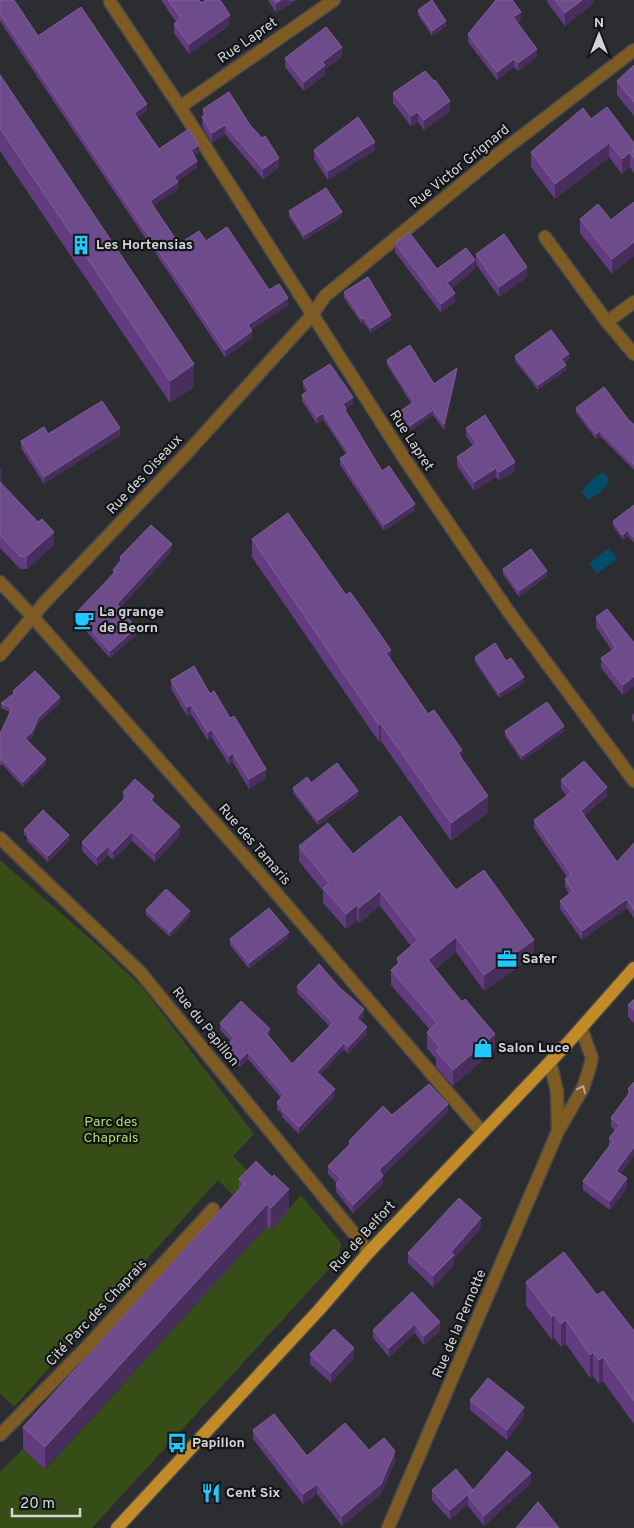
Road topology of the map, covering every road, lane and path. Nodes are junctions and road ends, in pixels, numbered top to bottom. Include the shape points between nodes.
1 (334, 0) edge
2 (110, 2) dead end
3 (634, 50) edge
4 (180, 107) junction
5 (545, 237) dead end
6 (634, 302) edge
7 (312, 315) junction
8 (607, 322) junction
9 (634, 354) edge
10 (0, 582) edge
11 (32, 616) junction
12 (0, 655) edge
13 (634, 781) edge
14 (0, 838) edge
15 (634, 968) edge
16 (581, 1028) junction
17 (550, 1062) junction
18 (558, 1131) junction
19 (482, 1132) junction
20 (213, 1209) dead end
21 (369, 1252) junction
22 (0, 1435) edge
23 (117, 1528) edge
24 (388, 1528) edge

1 - 4 street, Rue Lapret
2 - 4 street, Rue Lapret
3 - 7 street, Rue Victor Grignard via 496,156 325,296
4 - 7 street, Rue Lapret
5 - 8 street
6 - 8 street
7 - 11 street, Rue des Oiseaux
7 - 13 street, Rue Lapret via 508,611
8 - 9 street
10 - 11 street, Rue des Tamaris
11 - 12 street, Rue des Oiseaux
11 - 19 street, Rue des Tamaris
14 - 21 street, Rue du Papillon via 140,972
15 - 16 main road, Rue de Belfort
16 - 17 main road, Rue de Belfort
18 -> 16 street, Rue de la Pernotte via 583,1088 592,1058
17 - 18 street, Rue de la Pernotte via 557,1091
17 - 19 main road, Rue de Belfort
18 - 24 street, Rue de la Pernotte
19 - 21 main road, Rue de Belfort
20 - 22 street, Cité Parc des Chaprais via 85,1349
21 - 23 main road, Rue de Belfort

